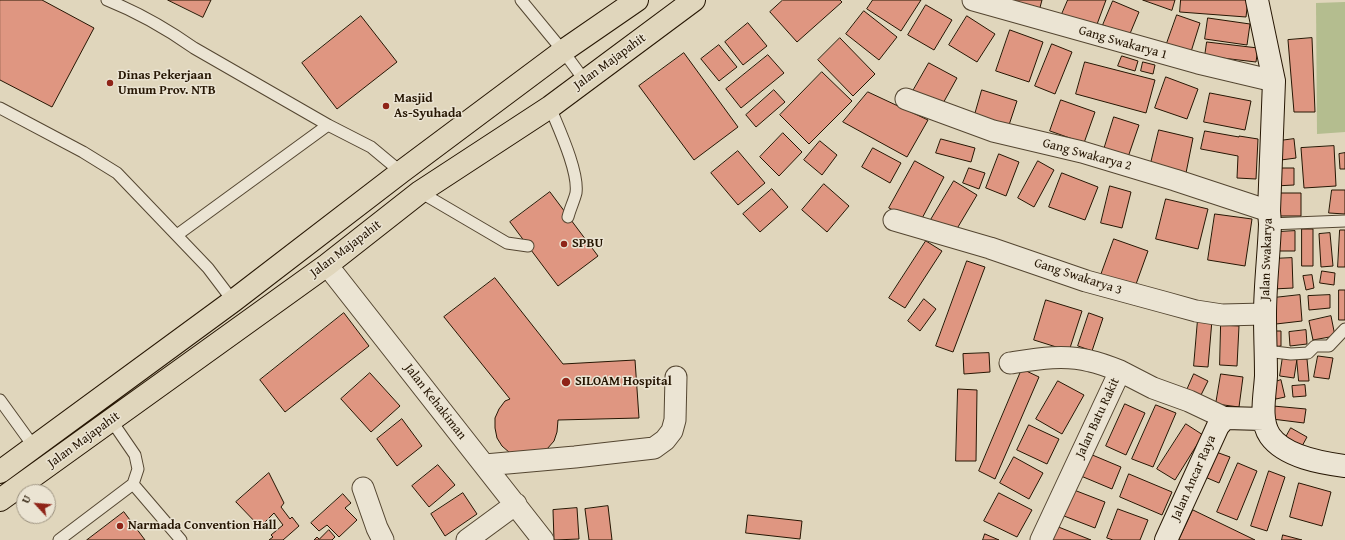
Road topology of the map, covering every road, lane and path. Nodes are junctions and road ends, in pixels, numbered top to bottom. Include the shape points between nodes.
1 (107, 0) edge
2 (521, 0) edge
3 (637, 0) edge
4 (694, 0) edge
5 (973, 0) edge
6 (1257, 0) edge
7 (564, 51) junction
8 (585, 80) junction
9 (1274, 81) junction
10 (906, 100) dead end
11 (550, 106) junction
12 (0, 108) edge
13 (328, 125) junction
14 (401, 172) junction
15 (420, 192) junction
16 (568, 217) dead end
17 (1270, 217) junction
18 (894, 220) dead end
19 (1345, 221) edge
20 (177, 235) junction
21 (528, 246) dead end
22 (327, 265) junction
23 (238, 297) junction
24 (259, 314) junction
25 (1265, 314) junction
26 (196, 328) junction
27 (1345, 329) edge
28 (209, 350) junction
29 (1266, 351) junction
30 (1010, 364) dead end
31 (1120, 370) junction
32 (676, 377) dead end
33 (0, 400) edge
34 (1225, 418) junction
35 (1264, 419) junction
36 (111, 420) junction
37 (34, 447) junction
38 (485, 465) junction
39 (1345, 466) edge
40 (0, 472) edge
41 (133, 484) junction
42 (363, 488) dead end
43 (0, 500) edge
44 (516, 504) junction
45 (60, 540) edge
46 (181, 540) edge
47 (383, 540) edge
48 (467, 540) edge
49 (543, 540) edge
50 (1042, 540) edge
51 (1166, 540) edge

1 - 13 lane via 176,36
2 - 7 lane
3 - 7 main road, Jalan Majapahit
4 - 8 main road, Jalan Majapahit
5 - 9 street, Gang Swakarya 1 via 1198,64
6 - 9 street, Jalan Swakarya
7 - 8 lane
7 - 14 main road, Jalan Majapahit
8 - 11 main road, Jalan Majapahit
9 - 17 street, Jalan Swakarya
10 - 17 street, Gang Swakarya 2 via 993,131 1082,152 1175,180
11 - 15 main road, Jalan Majapahit
11 - 16 lane via 568,150 576,179 576,193
12 - 20 lane via 117,173
13 - 14 lane via 371,147
13 - 20 lane
14 - 23 main road, Jalan Majapahit
15 - 21 lane via 508,243
15 - 22 main road, Jalan Majapahit
17 - 19 lane
17 - 25 street, Jalan Swakarya
18 - 25 street, Gang Swakarya 3 via 990,248 1086,281 1181,307 1222,315
20 - 23 lane
22 - 24 main road, Jalan Majapahit
22 - 38 street, Jalan Kehakiman
23 - 24 main road via 248,311
23 - 26 main road, Jalan Majapahit
24 - 28 main road, Jalan Majapahit
25 - 29 street, Jalan Swakarya
26 - 28 main road via 204,331 208,337
26 - 37 main road, Jalan Majapahit
27 - 29 lane via 1329,346 1315,346 1308,352 1292,354
28 - 36 main road, Jalan Majapahit
29 - 35 street, Jalan Swakarya
30 - 31 street via 1061,357 1089,360
31 - 34 street, Jalan Batu Rakit via 1152,388 1189,401
31 - 50 street, Jalan Batu Rakit
32 - 38 street via 674,426 665,440 654,448
33 - 37 lane
34 - 35 street, Jalan Batu Rakit
34 - 51 street, Jalan Ancar Raya via 1214,432
35 - 39 street, Jalan Swakarya via 1271,437 1293,453
36 - 41 lane via 135,456 138,469
36 - 43 main road, Jalan Majapahit
37 - 40 main road, Jalan Majapahit
38 - 44 street, Jalan Kehakiman
41 - 45 lane
41 - 46 lane
42 - 47 street
44 - 48 street
44 - 49 street, Jalan Kehakiman

